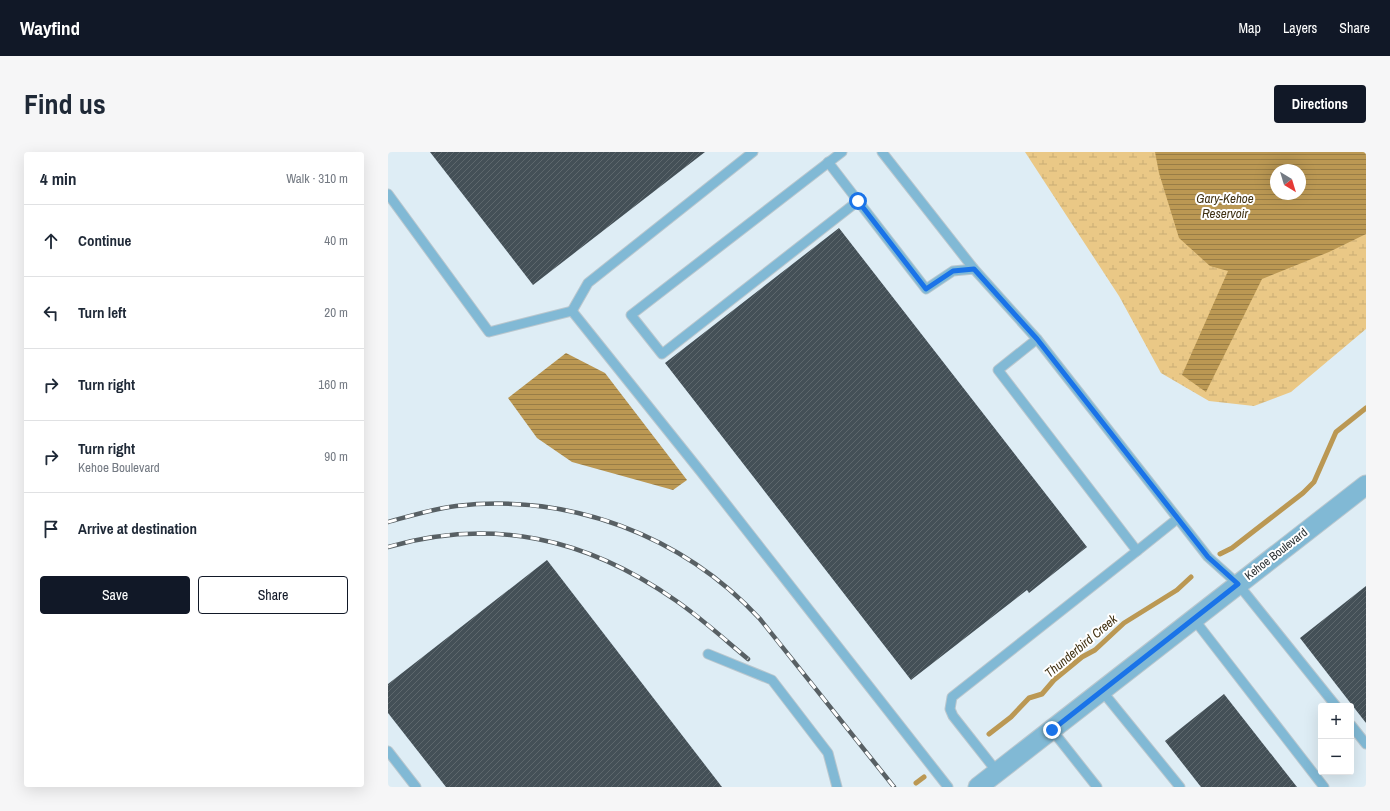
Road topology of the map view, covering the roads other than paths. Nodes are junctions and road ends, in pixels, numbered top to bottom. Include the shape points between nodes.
1 (753, 152) edge
2 (842, 152) edge
3 (882, 152) edge
4 (828, 162) junction
5 (388, 194) edge
6 (858, 201) junction
7 (974, 269) junction
8 (572, 311) junction
9 (1037, 339) junction
10 (1366, 485) edge
11 (1177, 519) junction
12 (1137, 551) junction
13 (1238, 584) junction
14 (1193, 618) junction
15 (708, 654) dead end
16 (1102, 690) junction
17 (1334, 703) edge
18 (1354, 729) edge
19 (1052, 730) junction
20 (1366, 744) edge
21 (388, 751) edge
22 (998, 773) junction
23 (416, 787) edge
24 (837, 787) edge
25 (948, 787) edge
26 (978, 787) edge
27 (1098, 787) edge
28 (1180, 787) edge
29 (1324, 787) edge

1 - 8 lane via 588,283
2 - 4 lane
3 - 7 lane
4 - 6 lane
4 - 6 lane via 631,315 662,354
5 - 8 lane via 489,332
6 - 7 lane via 926,289 953,271
7 - 9 lane
8 - 25 lane
9 - 11 lane
9 - 12 lane via 998,370
10 - 13 street, Kehoe Boulevard
11 - 12 lane
11 - 13 lane via 1208,557
12 - 22 lane via 952,696 950,709 953,716
13 - 14 street, Kehoe Boulevard
13 - 17 lane
14 - 16 street, Kehoe Boulevard
14 - 29 lane
15 - 24 lane via 772,680 828,753
16 - 19 street, Kehoe Boulevard
16 - 28 lane
18 - 20 lane
19 - 22 street, Kehoe Boulevard
19 - 27 lane
21 - 23 lane
22 - 26 street, Kehoe Boulevard

